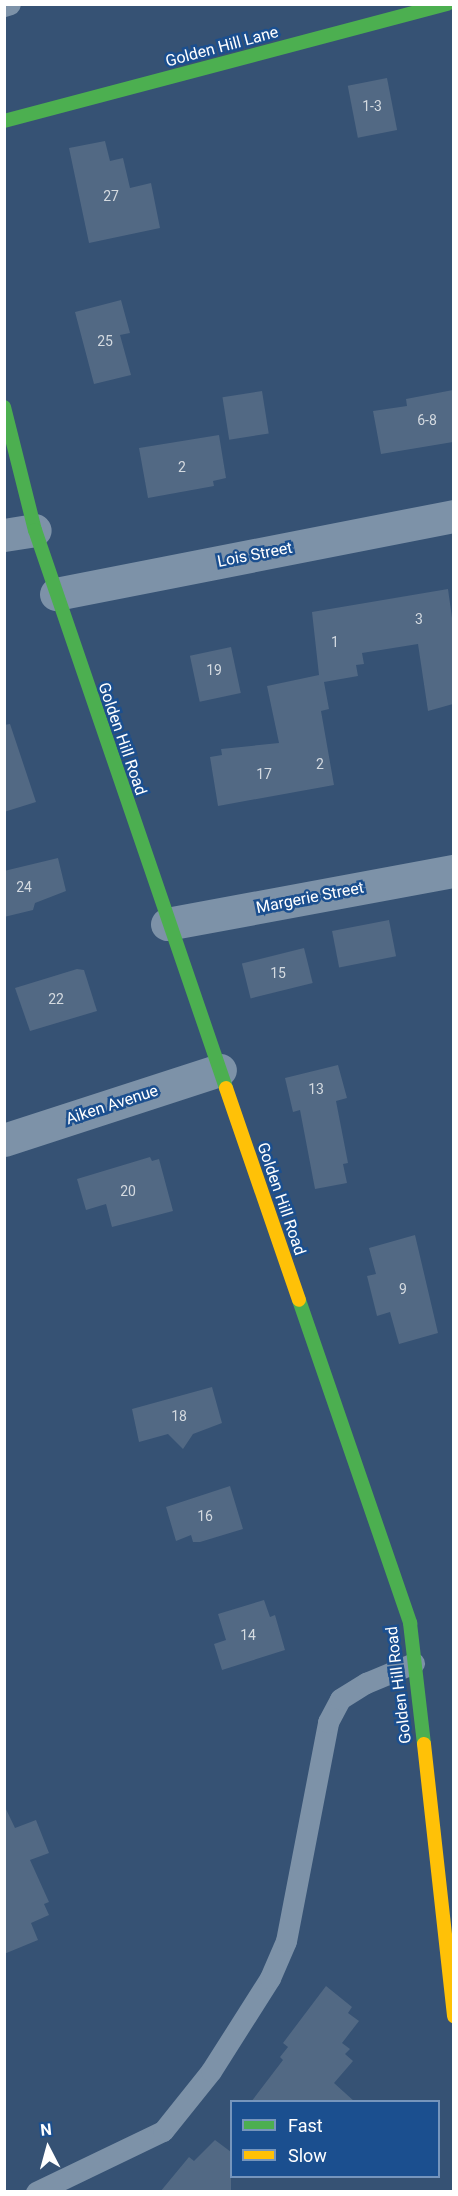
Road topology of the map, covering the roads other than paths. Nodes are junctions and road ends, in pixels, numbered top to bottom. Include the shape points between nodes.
1 (10, 4) edge
2 (448, 4) edge
3 (4, 6) edge
4 (4, 121) edge
5 (4, 407) edge
6 (453, 516) edge
7 (20, 532) edge
8 (56, 594) junction
9 (453, 871) edge
10 (167, 924) junction
11 (220, 1070) junction
12 (4, 1140) edge
13 (414, 1663) junction
14 (453, 2016) edge
15 (36, 2192) edge

1 - 3 lane
2 - 4 street, Golden Hill Lane
5 - 7 street, Golden Hill Road
6 - 8 street, Lois Street
7 - 8 street, Golden Hill Road
8 - 10 street, Golden Hill Road
9 - 10 street, Margerie Street
10 - 11 street, Golden Hill Road
11 - 12 street, Aiken Avenue
11 - 13 street, Golden Hill Road via 410,1623
13 - 14 street, Golden Hill Road
13 - 15 lane via 366,1683 340,1699 328,1722 286,1941 270,1978 211,2071 163,2131

